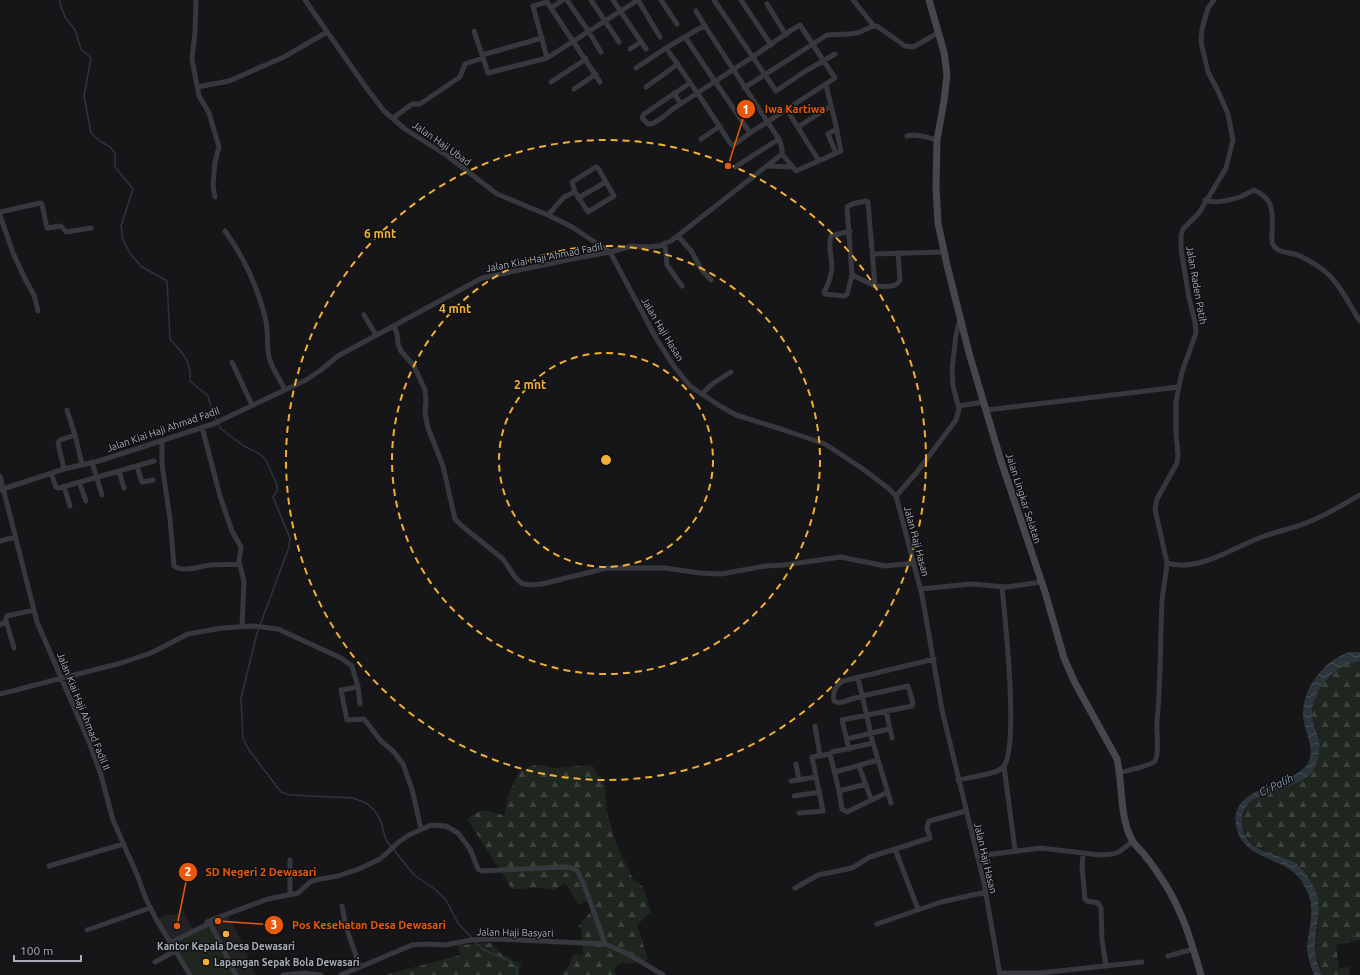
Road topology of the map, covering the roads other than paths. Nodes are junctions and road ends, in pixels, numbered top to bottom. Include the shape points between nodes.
1 (196, 0) edge
2 (305, 0) edge
3 (563, 0) edge
4 (567, 0) edge
5 (591, 0) edge
6 (614, 0) edge
7 (638, 0) edge
8 (661, 0) edge
9 (714, 0) edge
10 (741, 0) edge
11 (853, 0) edge
12 (929, 0) edge
13 (1214, 0) edge
14 (767, 4) dead end
15 (551, 8) junction
16 (621, 11) junction
17 (696, 11) dead end
18 (605, 21) junction
19 (677, 24) dead end
20 (705, 26) junction
21 (874, 26) junction
22 (474, 30) dead end
23 (327, 32) junction
24 (589, 32) junction
25 (938, 33) junction
26 (786, 34) junction
27 (660, 37) dead end
28 (685, 37) junction
29 (542, 38) junction
30 (574, 42) junction
31 (619, 42) dead end
32 (641, 42) junction
33 (813, 44) junction
34 (770, 45) junction
35 (666, 48) junction
36 (630, 49) dead end
37 (646, 49) dead end
38 (601, 52) dead end
39 (835, 54) dead end
40 (483, 56) junction
41 (753, 57) junction
42 (547, 58) junction
43 (586, 59) junction
44 (823, 60) junction
45 (678, 64) junction
46 (636, 68) dead end
47 (733, 70) junction
48 (596, 74) junction
49 (765, 75) junction
50 (715, 81) junction
51 (551, 82) dead end
52 (600, 82) dead end
53 (690, 83) junction
54 (826, 85) junction
55 (197, 87) junction
56 (646, 87) dead end
57 (744, 88) junction
58 (574, 90) dead end
59 (674, 93) junction
60 (697, 93) junction
61 (681, 104) junction
62 (831, 106) junction
63 (787, 110) junction
64 (393, 118) junction
65 (767, 122) junction
66 (720, 126) junction
67 (798, 127) junction
68 (837, 129) junction
69 (750, 133) junction
70 (907, 136) dead end
71 (701, 138) dead end
72 (778, 139) junction
73 (937, 140) junction
74 (836, 153) junction
75 (782, 154) junction
76 (819, 161) junction
77 (735, 166) dead end
78 (768, 166) junction
79 (792, 167) junction
80 (606, 182) junction
81 (575, 192) junction
82 (215, 197) dead end
83 (578, 198) junction
84 (1205, 200) junction
85 (0, 214) edge
86 (548, 215) junction
87 (91, 228) dead end
88 (850, 231) junction
89 (225, 232) dead end
90 (678, 236) junction
91 (665, 243) junction
92 (610, 252) junction
93 (944, 252) junction
94 (898, 253) junction
95 (873, 254) junction
96 (852, 275) junction
97 (711, 280) dead end
98 (682, 286) dead end
99 (875, 286) junction
100 (38, 311) dead end
101 (364, 315) dead end
102 (960, 318) junction
103 (1360, 321) edge
104 (394, 326) junction
105 (376, 335) junction
106 (232, 362) dead end
107 (731, 372) dead end
108 (1179, 387) junction
109 (285, 390) junction
110 (702, 394) junction
111 (984, 402) junction
112 (252, 405) junction
113 (959, 406) junction
114 (67, 410) dead end
115 (987, 410) junction
116 (202, 427) junction
117 (75, 434) junction
118 (162, 440) junction
119 (154, 461) dead end
120 (92, 462) junction
121 (82, 464) junction
122 (137, 467) junction
123 (64, 469) junction
124 (120, 471) junction
125 (51, 473) junction
126 (0, 476) edge
127 (96, 477) junction
128 (153, 480) dead end
129 (79, 482) junction
130 (64, 486) junction
131 (124, 488) dead end
132 (2, 489) edge
133 (102, 495) dead end
134 (1360, 495) edge
135 (896, 496) junction
136 (86, 502) dead end
137 (70, 506) dead end
138 (15, 537) junction
139 (0, 541) edge
140 (914, 563) junction
141 (1167, 563) junction
142 (240, 564) junction
143 (1041, 582) junction
144 (1002, 587) junction
145 (921, 589) junction
146 (34, 610) junction
147 (6, 621) junction
148 (0, 626) edge
149 (242, 627) junction
150 (14, 648) dead end
151 (934, 659) junction
152 (61, 678) junction
153 (858, 678) junction
154 (358, 687) junction
155 (0, 694) edge
156 (862, 696) junction
157 (360, 704) dead end
158 (886, 711) junction
159 (867, 715) junction
160 (815, 726) dead end
161 (890, 729) junction
162 (871, 734) junction
163 (892, 738) dead end
164 (847, 739) junction
165 (873, 743) junction
166 (849, 749) junction
167 (830, 754) junction
168 (820, 756) junction
169 (878, 760) junction
170 (796, 764) dead end
171 (860, 766) junction
172 (1004, 766) junction
173 (835, 772) junction
174 (1120, 773) junction
175 (816, 777) junction
176 (799, 780) junction
177 (958, 780) junction
178 (791, 781) dead end
179 (866, 784) junction
180 (840, 791) junction
181 (820, 792) junction
182 (888, 792) junction
183 (794, 796) dead end
184 (871, 799) junction
185 (891, 803) dead end
186 (966, 811) junction
187 (799, 813) dead end
188 (421, 829) junction
189 (1132, 841) junction
190 (123, 844) junction
191 (895, 849) junction
192 (1015, 850) junction
193 (1083, 853) junction
194 (977, 856) junction
195 (290, 860) dead end
196 (49, 866) dead end
197 (795, 888) dead end
198 (986, 892) junction
199 (290, 894) junction
200 (342, 906) dead end
201 (150, 908) junction
202 (918, 909) junction
203 (209, 921) junction
204 (877, 924) dead end
205 (87, 930) dead end
206 (170, 943) junction
207 (605, 944) junction
208 (1194, 949) junction
209 (175, 951) junction
210 (1168, 956) dead end
211 (155, 962) dead end
212 (1142, 962) dead end
213 (1106, 966) junction
214 (360, 967) junction
215 (1000, 974) edge
216 (190, 975) edge
217 (236, 975) edge
218 (283, 975) edge
219 (321, 975) edge
220 (341, 975) edge
221 (663, 975) edge
222 (1201, 975) edge

1 - 55 street via 196,32 192,59
2 - 23 street, Jalan Haji Ubad
3 - 15 street
4 - 24 street
5 - 18 street
6 - 16 street
7 - 16 street
7 - 27 street
8 - 19 street
9 - 41 street
10 - 34 street
11 - 21 street
12 - 25 street, Jalan Lingkar Selatan
13 - 84 street, Jalan Raden Patih via 1208,8 1201,42 1208,72 1228,114 1233,140 1226,168
14 - 26 street
15 - 29 street via 547,2 533,6
15 - 30 street
16 - 18 street
16 - 32 street
17 - 20 street
18 - 24 street
18 - 31 street
20 - 28 street
20 - 47 street
21 - 25 street via 909,47
21 - 33 street via 858,33 827,35
22 - 40 street
23 - 55 street via 284,57 229,81
23 - 64 street, Jalan Haji Ubad via 384,111
24 - 30 street
24 - 38 street
25 - 73 street, Jalan Lingkar Selatan via 944,52 946,75
26 - 33 street via 800,25
26 - 34 street
28 - 35 street
28 - 50 street
29 - 40 street
29 - 42 street
30 - 42 street
30 - 43 street
32 - 36 street
32 - 37 street
33 - 44 street
33 - 49 street
34 - 41 street
35 - 45 street
35 - 46 street
39 - 44 street
40 - 42 street via 488,73
40 - 64 street via 465,64 460,77 420,104 412,104
41 - 47 street
41 - 49 street
43 - 48 street
43 - 51 street
44 - 49 street via 776,91
44 - 54 street via 835,78
45 - 53 street
45 - 56 street
47 - 50 street
47 - 57 street
48 - 52 street
48 - 58 street
49 - 57 street
50 - 60 street
50 - 69 street
53 - 59 street
53 - 60 street
54 - 62 street
54 - 63 street
55 - 82 street via 211,118 219,147 213,186
57 - 65 street
59 - 61 street
59 - 61 street via 644,114 643,120 648,124 654,123
60 - 61 street
60 - 66 street
62 - 67 street
62 - 68 street
63 - 65 street
63 - 67 street
64 - 86 street, Jalan Haji Ubad via 497,194
65 - 69 street
65 - 72 street
66 - 69 street via 732,145
66 - 71 street
67 - 76 street
68 - 74 street via 841,151
68 - 74 street via 828,134
70 - 73 street
72 - 75 street
72 - 77 street
73 - 93 street, Jalan Lingkar Selatan via 938,223
74 - 76 street
75 - 78 street, Jalan Kiai Haji Ahmad Fadil
75 - 79 street
76 - 79 street via 796,171
78 - 79 street
78 - 90 street, Jalan Kiai Haji Ahmad Fadil
80 - 81 street via 596,167 572,182
80 - 83 street
80 - 83 street via 614,197 590,213
81 - 83 street
81 - 86 street via 564,197
84 - 103 street via 1220,201 1254,190 1266,197 1271,208 1273,247 1278,251 1300,256 1324,270 1343,292
84 - 108 street, Jalan Raden Patih via 1181,235 1181,249 1196,333
85 - 87 street via 40,203 47,227 61,226 66,232
85 - 100 street via 19,265 34,295
86 - 92 street, Jalan Haji Ubad
88 - 95 street via 847,207 867,201
88 - 96 street
88 - 96 street via 830,236 832,271 825,294 847,295
89 - 109 street via 250,270 266,318 269,356
90 - 91 street, Jalan Kiai Haji Ahmad Fadil
90 - 97 street
91 - 92 street, Jalan Kiai Haji Ahmad Fadil via 659,246 632,246
91 - 98 street via 667,265
92 - 104 street, Jalan Kiai Haji Ahmad Fadil via 482,278
92 - 110 street, Jalan Haji Hasan via 673,365 690,386
93 - 94 street
93 - 102 street, Jalan Lingkar Selatan
94 - 95 street
94 - 99 street via 899,283 894,286
95 - 99 street
96 - 99 street
101 - 105 street
102 - 111 street, Jalan Lingkar Selatan
102 - 113 street via 952,369 953,386
104 - 105 street, Jalan Kiai Haji Ahmad Fadil
104 - 140 street via 401,351 414,366 425,390 428,428 444,466 455,519 503,559 515,578 522,583 542,584 607,568 665,568 721,574 841,557 885,566
105 - 109 street, Jalan Kiai Haji Ahmad Fadil via 338,356 316,374
106 - 112 street
107 - 110 street
108 - 115 street
108 - 141 street, Jalan Raden Patih via 1176,401 1176,467 1157,499 1155,509
109 - 112 street, Jalan Kiai Haji Ahmad Fadil
110 - 135 street, Jalan Haji Hasan via 736,415 825,444 863,469
111 - 113 street
111 - 115 street, Jalan Lingkar Selatan
112 - 116 street, Jalan Kiai Haji Ahmad Fadil
113 - 135 street via 956,420
114 - 117 street
115 - 143 street, Jalan Lingkar Selatan
116 - 118 street, Jalan Kiai Haji Ahmad Fadil
116 - 142 street via 220,496 232,531 241,547
117 - 121 street
117 - 123 street via 58,442
118 - 120 street, Jalan Kiai Haji Ahmad Fadil
118 - 142 street via 162,464 174,566 197,569 211,565
119 - 122 street
120 - 121 street, Jalan Kiai Haji Ahmad Fadil
120 - 127 street
121 - 123 street, Jalan Kiai Haji Ahmad Fadil
122 - 124 street
122 - 128 street via 142,482
123 - 125 street, Jalan Kiai Haji Ahmad Fadil
124 - 127 street
124 - 131 street
125 - 130 street via 56,487
125 - 132 street, Jalan Kiai Haji Ahmad Fadil
126 - 132 street, Jalan Kiai Haji Ahmad Fadil II
127 - 129 street
127 - 133 street
129 - 130 street
129 - 136 street
130 - 137 street
132 - 138 street, Jalan Kiai Haji Ahmad Fadil II
134 - 141 street via 1328,514 1260,538 1211,559 1194,564
135 - 140 street, Jalan Haji Hasan
138 - 139 street
138 - 146 street, Jalan Kiai Haji Ahmad Fadil II
140 - 145 street, Jalan Haji Hasan
141 - 174 street, Jalan Raden Patih via 1162,603 1156,758 1152,763
142 - 149 street via 244,582
143 - 144 street
143 - 174 street, Jalan Lingkar Selatan via 1064,658 1112,748
144 - 145 street via 957,585
144 - 172 street via 1010,703 1009,744
145 - 151 street, Jalan Haji Hasan
146 - 147 street via 7,616
146 - 152 street, Jalan Kiai Haji Ahmad Fadil II
147 - 148 street
147 - 150 street
149 - 152 street via 188,634 151,653
149 - 154 street via 278,629 344,660 352,666
151 - 153 street
151 - 177 street, Jalan Haji Hasan via 942,710
152 - 155 street
152 - 190 street, Jalan Kiai Haji Ahmad Fadil II via 89,742 111,815
153 - 156 street
153 - 156 street via 837,684 833,695 834,701 839,703
154 - 157 street
154 - 188 street via 341,690 347,720 364,719 403,764 412,789
156 - 158 street via 908,686 912,706
156 - 159 street
158 - 159 street
158 - 161 street
159 - 162 street
159 - 164 street via 842,720
160 - 168 street
161 - 162 street
161 - 163 street
162 - 164 street
162 - 165 street
164 - 166 street
165 - 166 street
165 - 169 street
166 - 167 street
167 - 168 street
167 - 173 street
168 - 175 street via 812,757
169 - 171 street
169 - 182 street
170 - 176 street
171 - 173 street
171 - 179 street
172 - 177 street via 998,771
172 - 192 street
173 - 180 street
174 - 189 street, Jalan Lingkar Selatan via 1125,816
175 - 176 street
175 - 181 street
176 - 178 street
177 - 186 street, Jalan Haji Hasan
179 - 180 street
179 - 184 street
180 - 184 street via 842,809 847,812
181 - 183 street
181 - 187 street via 823,811
182 - 184 street
182 - 185 street
186 - 191 street via 929,821 930,838
186 - 194 street, Jalan Haji Hasan
188 - 199 street via 404,838 380,859 338,876 315,880 300,892
188 - 207 street via 440,825 456,831 482,871 568,867 576,870
189 - 193 street via 1113,854
189 - 208 street, Jalan Lingkar Selatan via 1147,858 1178,905
190 - 196 street
190 - 201 street, Jalan Kiai Haji Ahmad Fadil II
191 - 197 street via 852,868 818,875
191 - 202 street
192 - 193 street via 1042,848
192 - 194 street
193 - 213 street via 1085,899 1087,902 1098,903 1101,908
194 - 198 street, Jalan Haji Hasan
195 - 199 street
198 - 202 street
198 - 215 street, Jalan Haji Hasan
199 - 203 street via 268,899
200 - 214 street via 346,927
201 - 205 street
201 - 206 street, Jalan Kiai Haji Ahmad Fadil II
202 - 204 street
203 - 206 street via 206,926
203 - 217 street
206 - 209 street, Jalan Kiai Haji Ahmad Fadil II
207 - 214 street, Jalan Haji Basyari via 496,939 445,945 412,945
207 - 221 street, Jalan Haji Basyari via 628,954
208 - 210 street
208 - 222 street, Jalan Lingkar Selatan
209 - 211 street
209 - 216 street, Jalan Kiai Haji Ahmad Fadil II
212 - 213 street
213 - 215 street
214 - 220 street, Jalan Haji Basyari
218 - 219 street

